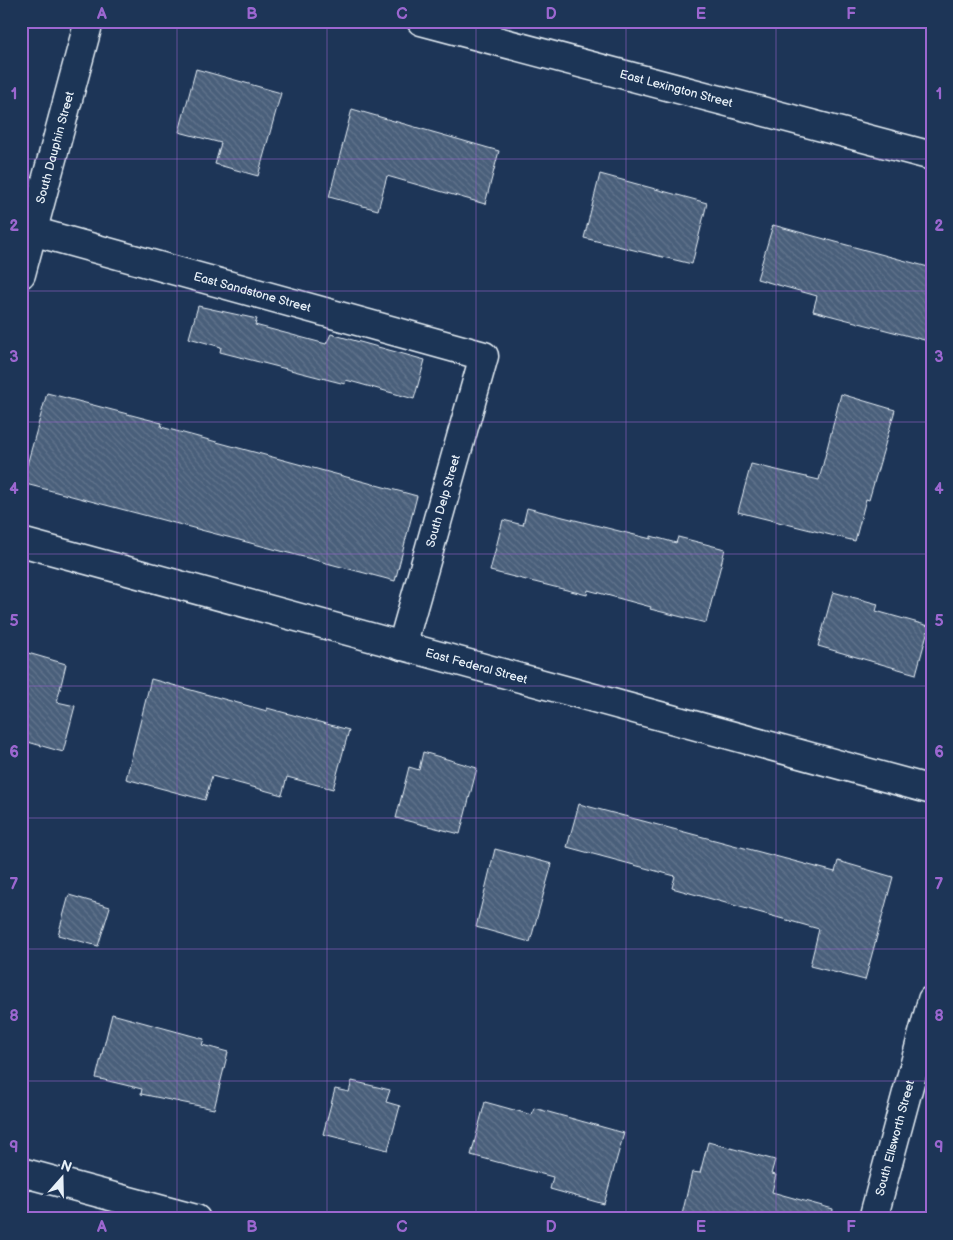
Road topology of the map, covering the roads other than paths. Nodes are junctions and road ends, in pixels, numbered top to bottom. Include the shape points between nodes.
1 (89, 21) edge
2 (421, 21) edge
3 (932, 156) edge
4 (27, 230) edge
5 (21, 274) edge
6 (484, 356) joint
7 (21, 542) edge
8 (402, 646) junction
9 (932, 790) edge
10 (932, 1000) edge
11 (21, 1172) edge
12 (196, 1219) edge
13 (873, 1219) edge

1 - 4 street, South Dauphin Street
2 - 3 street, East Lexington Street
4 - 5 street, South Dauphin Street
4 - 6 street, East Sandstone Street
6 - 8 street, South Delp Street
7 - 8 street, East Federal Street
8 - 9 street, East Federal Street
10 - 13 street, South Ellsworth Street
11 - 12 street

